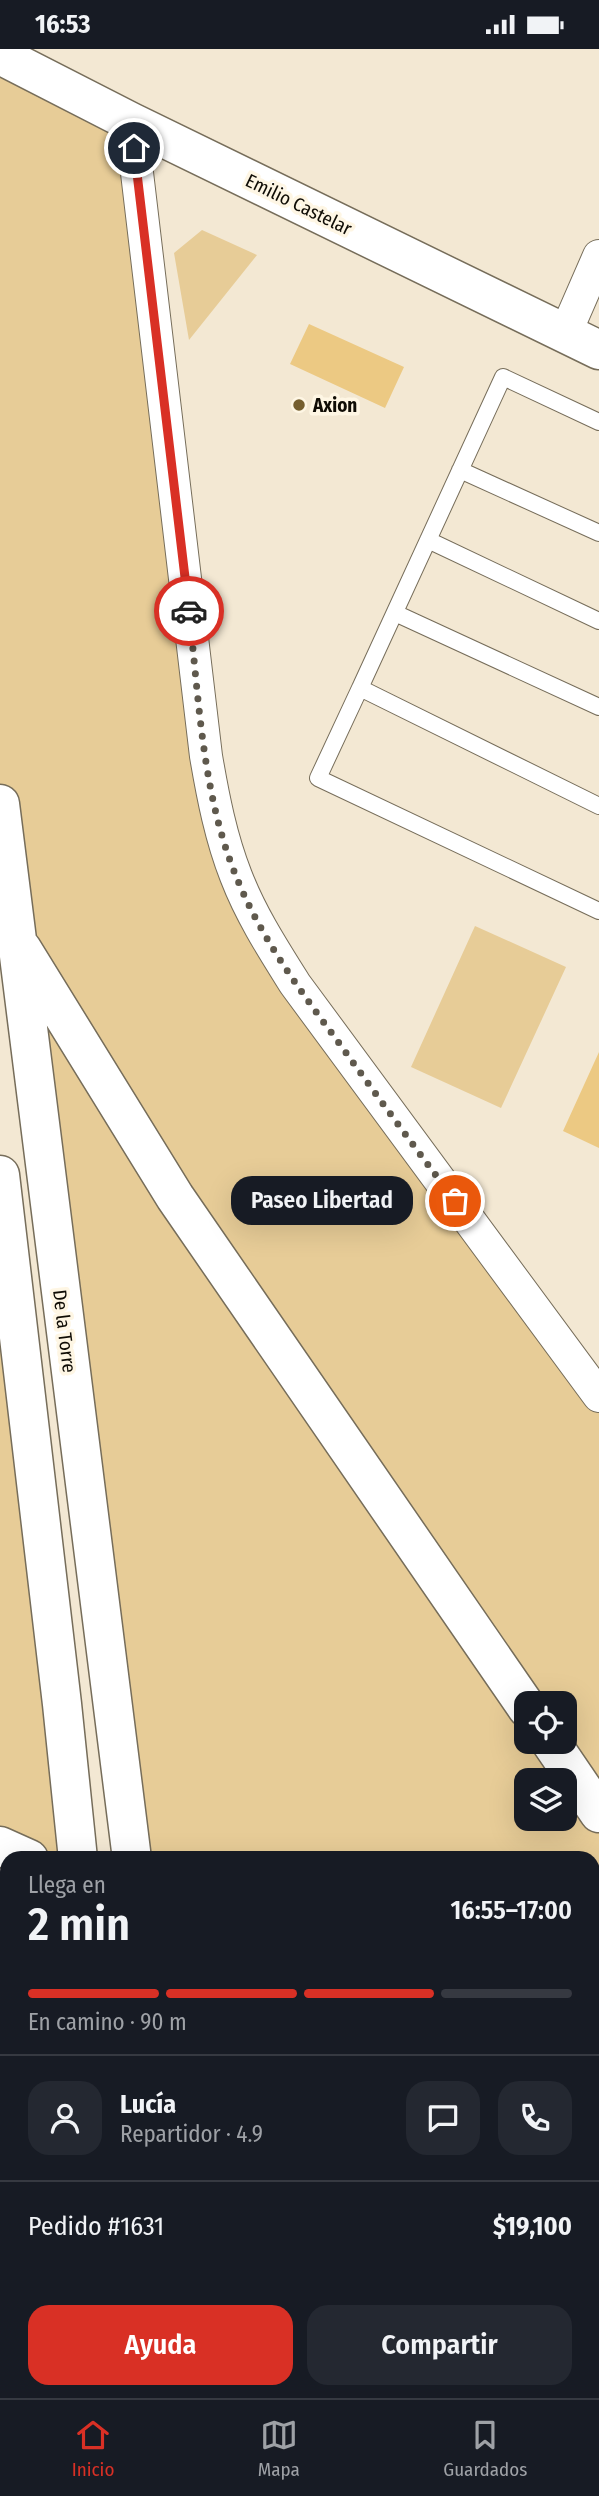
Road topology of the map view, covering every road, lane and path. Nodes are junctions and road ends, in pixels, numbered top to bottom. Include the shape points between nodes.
1 (0, 55) edge
2 (131, 122) junction
3 (599, 256) edge
4 (565, 334) junction
5 (599, 350) edge
6 (599, 422) edge
7 (460, 470) junction
8 (599, 533) edge
9 (428, 540) junction
10 (395, 613) junction
11 (599, 621) edge
12 (360, 688) junction
13 (599, 708) edge
14 (0, 804) edge
15 (599, 806) edge
16 (599, 911) edge
17 (15, 937) junction
18 (0, 1175) edge
19 (599, 1396) edge
20 (515, 1691) edge
21 (559, 1754) edge
22 (599, 1813) edge
23 (77, 1851) edge
24 (131, 1851) edge

1 - 2 main road, Emilio Castelar
2 - 4 main road, Emilio Castelar
2 - 19 street via 206,757 217,818 236,875 258,924 295,984
3 - 4 street
4 - 5 main road, Emilio Castelar
6 - 7 lane via 503,377
7 - 8 lane
7 - 9 lane
9 - 10 lane
9 - 11 lane
10 - 12 lane
10 - 13 lane
12 - 15 lane
12 - 16 lane via 318,778
14 - 17 main road, De la Torre
17 - 20 main road via 175,1197
17 - 24 main road, De la Torre
18 - 23 main road
21 - 22 main road

